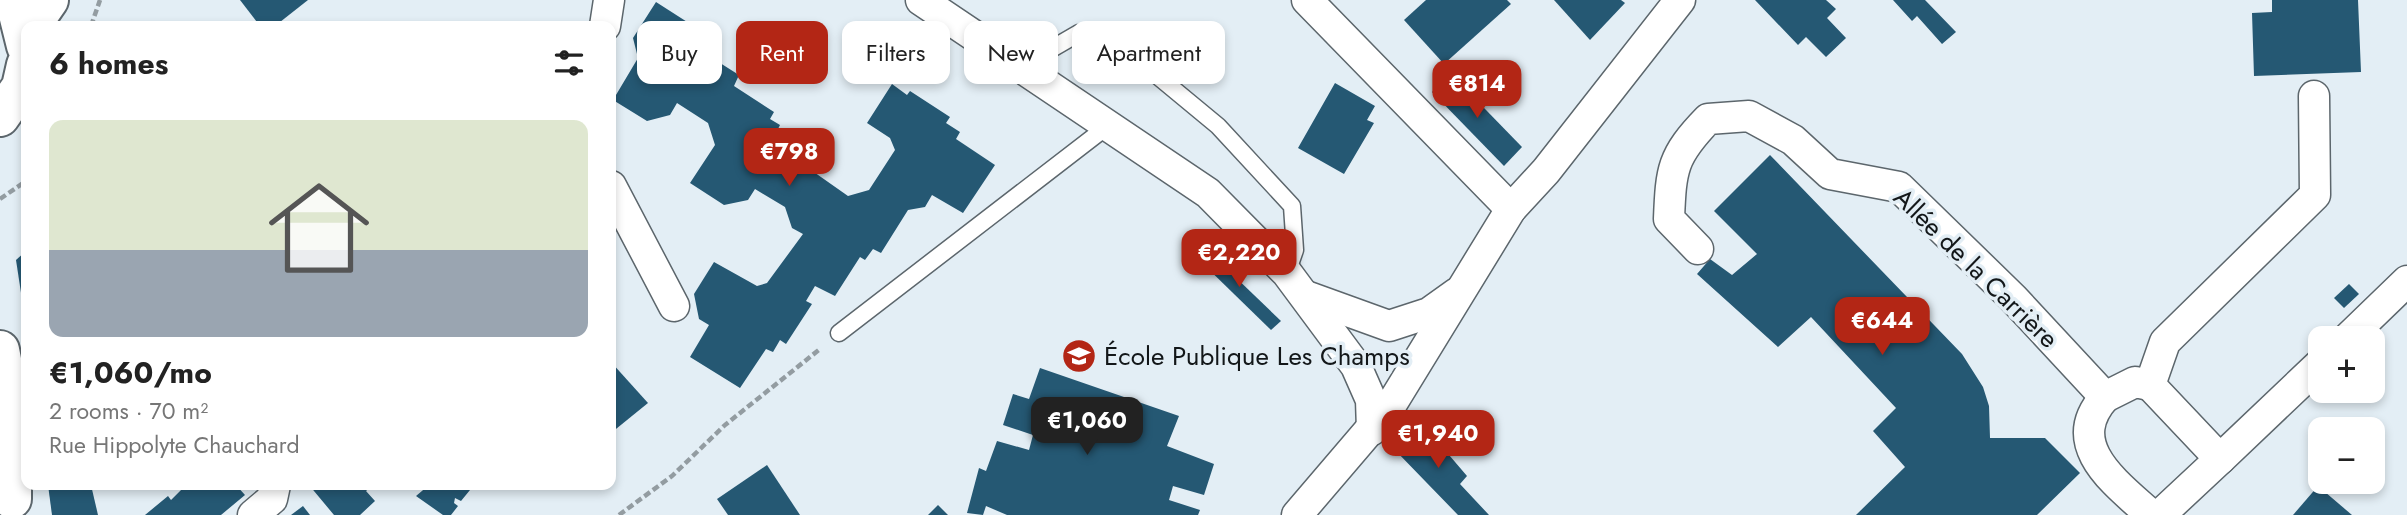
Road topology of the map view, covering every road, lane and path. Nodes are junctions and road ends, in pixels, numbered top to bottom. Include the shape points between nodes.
1 (10, 0) edge
2 (49, 0) edge
3 (100, 0) edge
4 (609, 0) edge
5 (921, 0) edge
6 (1307, 0) edge
7 (1680, 0) edge
8 (21, 21) edge
9 (34, 21) edge
10 (93, 21) edge
11 (606, 21) edge
12 (964, 28) edge
13 (1058, 45) edge
14 (1049, 84) edge
15 (21, 87) edge
16 (2314, 96) dead end
17 (0, 117) edge
18 (1109, 125) junction
19 (21, 184) edge
20 (616, 196) edge
21 (0, 199) edge
22 (1511, 209) junction
23 (1698, 249) dead end
24 (2407, 281) edge
25 (1296, 285) junction
26 (1461, 290) junction
27 (674, 306) dead end
28 (2360, 326) edge
29 (839, 333) joint
30 (0, 350) edge
31 (2308, 375) edge
32 (2150, 385) junction
33 (2105, 397) junction
34 (13, 410) edge
35 (1372, 430) junction
36 (2220, 458) junction
37 (274, 490) edge
38 (9, 494) edge
39 (253, 515) edge
40 (620, 515) edge
41 (1297, 515) edge
42 (2151, 515) edge
43 (2160, 515) edge

1 - 8 main road
2 - 9 main road
3 - 10 path
4 - 11 street
5 - 12 street
6 - 22 street
7 - 22 street
13 - 25 lane via 1079,33 1131,54 1218,126 1292,206
14 - 18 street
15 - 17 main road
16 - 32 street via 2315,195 2165,342
18 - 25 street via 1208,193
18 - 29 lane
19 - 21 path
20 - 27 street
22 - 26 street
23 - 33 street, Allée de la Carrière via 1669,219 1671,170 1686,141 1708,119 1749,116 1793,141 1830,174 1899,187 2013,298
24 - 28 street
25 - 26 street via 1389,326 1429,313
25 - 35 street via 1356,366 1371,400
26 - 35 street
29 - 40 path
30 - 34 main road
31 - 36 street
32 - 33 street via 2135,382
32 - 36 street
33 - 42 street via 2093,411 2088,441 2095,458
34 - 38 main road
35 - 41 street
36 - 43 street
37 - 39 street via 272,499

